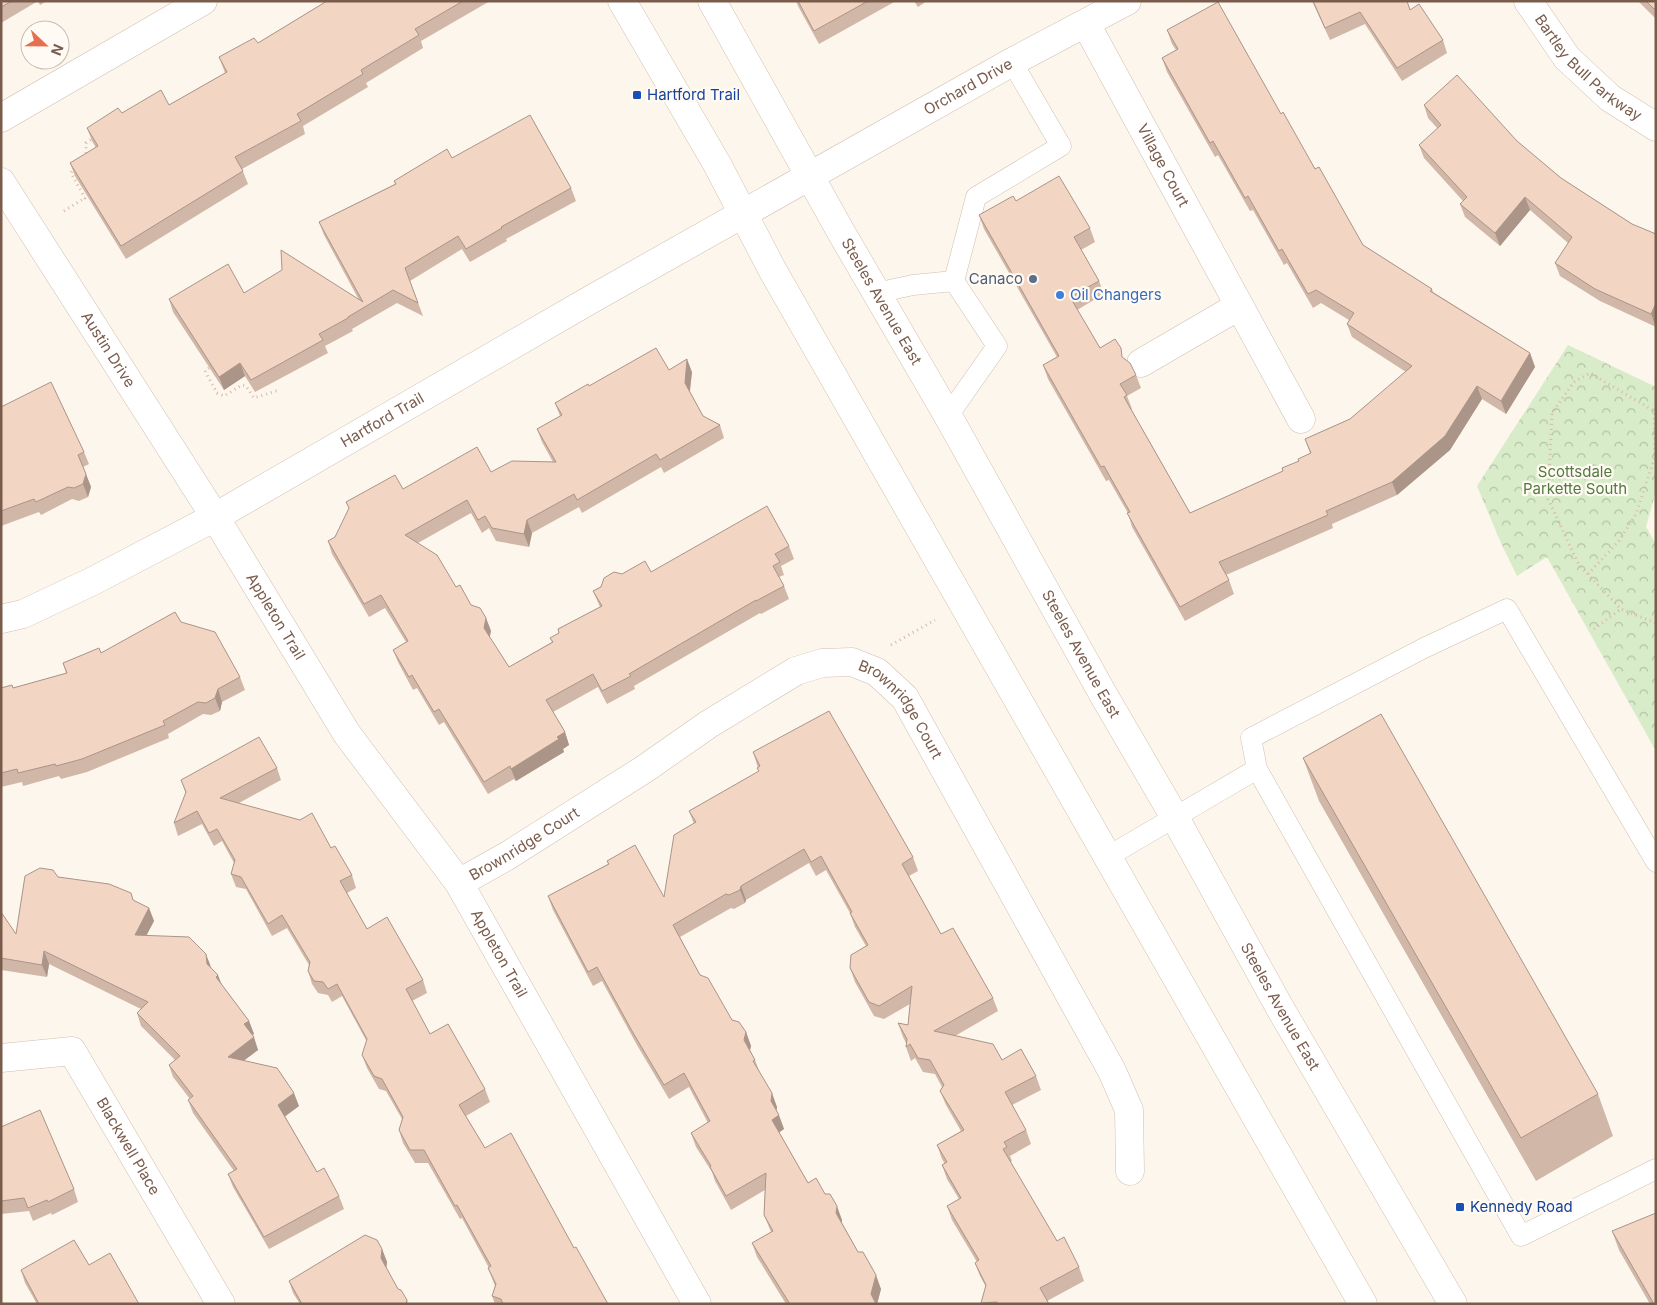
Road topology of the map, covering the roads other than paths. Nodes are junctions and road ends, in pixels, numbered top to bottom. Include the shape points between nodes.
1 (203, 1) edge
2 (622, 1) edge
3 (712, 1) edge
4 (1128, 1) edge
5 (1528, 1) edge
6 (1086, 24) junction
7 (1012, 62) junction
8 (1, 118) edge
9 (1656, 127) edge
10 (810, 176) junction
11 (1, 182) edge
12 (743, 214) junction
13 (954, 281) junction
14 (876, 293) junction
15 (1239, 306) junction
16 (1141, 363) dead end
17 (948, 416) junction
18 (1300, 419) dead end
19 (215, 516) junction
20 (1, 620) edge
21 (1256, 769) junction
22 (1174, 816) junction
23 (1107, 857) junction
24 (1656, 862) edge
25 (460, 884) junction
26 (1, 1058) edge
27 (1656, 1169) edge
28 (1130, 1171) dead end
29 (221, 1304) edge
30 (697, 1304) edge
31 (1363, 1304) edge
32 (1453, 1304) edge

1 - 8 street
2 - 12 street
3 - 10 street, Steeles Avenue East
4 - 6 street, Orchard Drive
5 - 9 street, Bartley Bull Parkway via 1567,58 1610,98
6 - 7 street, Orchard Drive
6 - 15 street, Village Court
7 - 10 street, Orchard Drive
7 - 13 lane via 1061,146 976,197
10 - 12 street, Hartford Trail
10 - 14 street, Steeles Avenue East
11 - 19 street, Austin Drive
12 - 19 street, Hartford Trail
12 - 23 street
13 - 14 lane
13 - 17 lane via 997,346
14 - 17 street, Steeles Avenue East
15 - 16 street
15 - 18 street, Village Court
17 - 22 street, Steeles Avenue East
19 - 20 street, Hartford Trail via 93,581 23,614
19 - 25 street, Appleton Trail via 347,734
21 - 22 lane
21 - 24 lane via 1250,738 1507,609
21 - 27 lane via 1522,1236
22 - 23 lane
22 - 32 street, Steeles Avenue East via 1280,1008
23 - 31 street
25 - 28 street, Brownridge Court via 796,671 822,663 852,662 877,672 905,698 1112,1071 1129,1110
25 - 30 street, Appleton Trail
26 - 29 street, Blackwell Place via 72,1051

